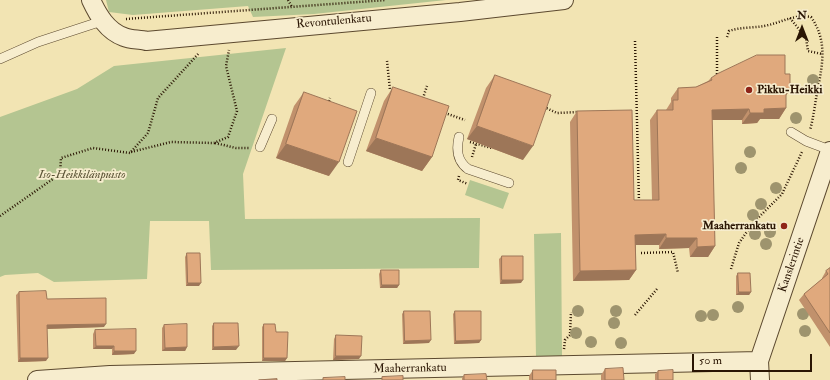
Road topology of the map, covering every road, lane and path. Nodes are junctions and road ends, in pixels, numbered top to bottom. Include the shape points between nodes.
1 (90, 0) edge
2 (288, 0) edge
3 (386, 0) edge
4 (564, 0) edge
5 (292, 7) junction
6 (790, 18) dead end
7 (105, 23) junction
8 (735, 29) dead end
9 (727, 36) dead end
10 (717, 37) dead end
11 (635, 40) dead end
12 (230, 50) dead end
13 (200, 53) dead end
14 (822, 54) dead end
15 (0, 59) edge
16 (388, 61) dead end
17 (717, 77) edge
18 (427, 86) dead end
19 (390, 90) edge
20 (371, 93) dead end
21 (330, 98) dead end
22 (420, 105) edge
23 (538, 105) edge
24 (326, 110) edge
25 (629, 111) edge
26 (636, 111) junction
27 (581, 112) edge
28 (443, 113) edge
29 (272, 119) dead end
30 (465, 120) dead end
31 (791, 132) dead end
32 (459, 138) joint
33 (214, 143) junction
34 (260, 147) joint
35 (492, 148) edge
36 (830, 151) edge
37 (130, 153) junction
38 (348, 162) dead end
39 (509, 183) dead end
40 (639, 203) edge
41 (0, 216) edge
42 (641, 253) dead end
43 (678, 273) dead end
44 (657, 289) dead end
45 (571, 312) dead end
46 (635, 315) dead end
47 (759, 361) junction
48 (563, 365) junction
49 (37, 380) edge
50 (760, 380) edge

1 - 7 street
2 - 5 path
3 - 5 path
4 - 7 street, Revontulenkatu via 166,40 124,37
5 - 7 path
6 - 14 path via 806,38 808,51
7 - 15 lane via 38,42
8 - 9 path via 729,31
10 - 17 path
11 - 26 path
12 - 33 path via 226,66 237,111 228,137
13 - 37 path via 158,98 148,133
16 - 19 path
18 - 22 path
20 - 38 lane
21 - 24 path
23 - 27 path via 557,113
25 - 26 path
26 - 40 path
28 - 30 path
29 - 34 lane
31 - 36 lane
32 - 35 path
32 - 39 lane via 458,155 462,165
33 - 34 path via 236,148
33 - 37 path via 171,142
36 - 47 street, Kanslerintie
37 - 41 path via 93,148 61,158 60,174
42 - 43 path via 673,252
44 - 46 path
45 - 48 path via 570,335 565,340
47 - 48 street, Maaherrankatu
47 - 50 street, Kanslerintie
48 - 49 street, Maaherrankatu via 105,375

